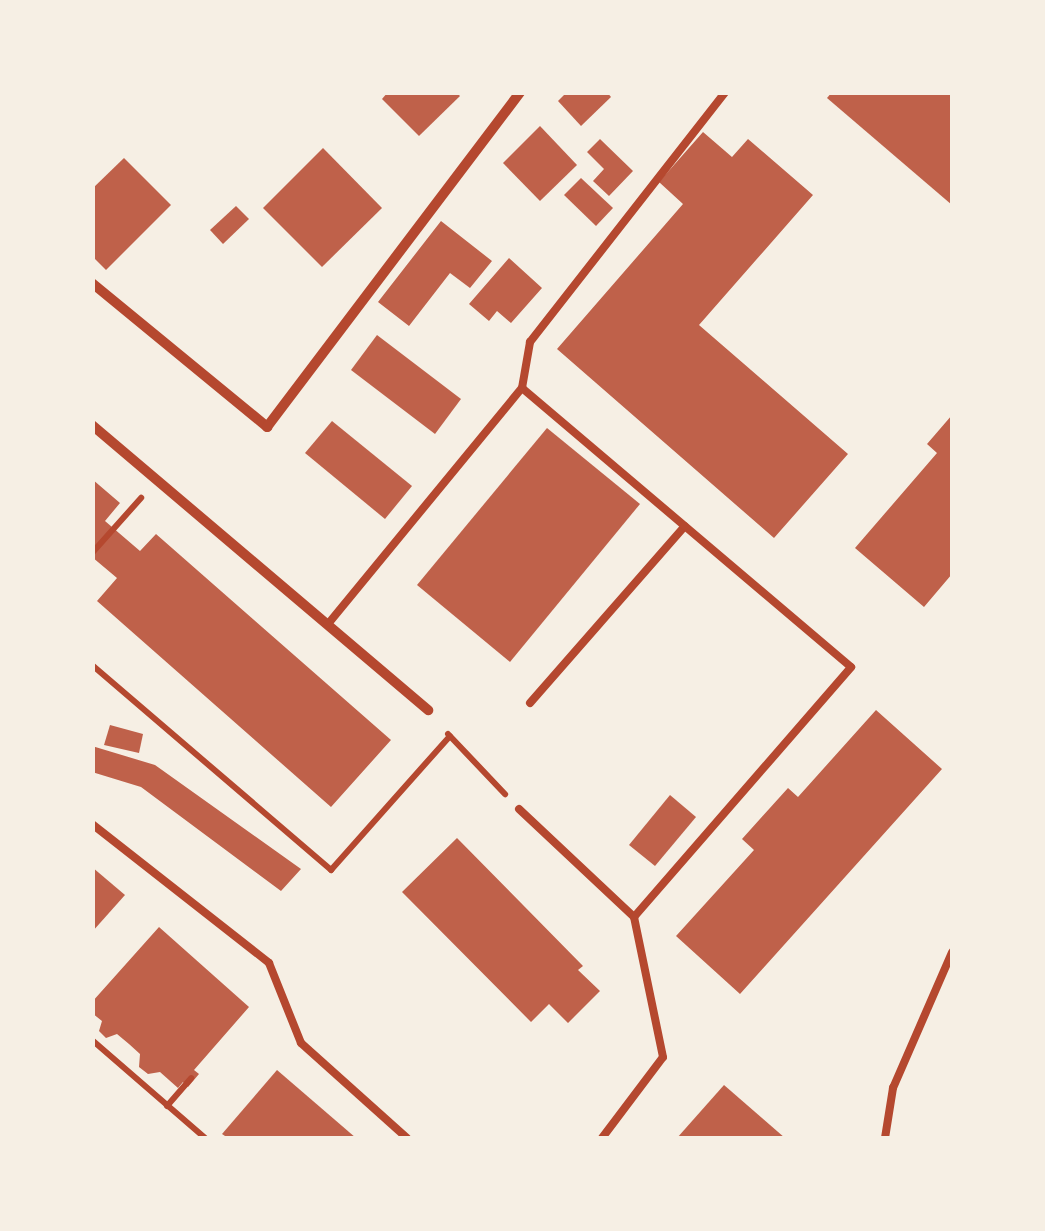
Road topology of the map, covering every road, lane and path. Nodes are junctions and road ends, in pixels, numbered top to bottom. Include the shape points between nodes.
1 (520, 92) edge
2 (725, 92) edge
3 (92, 283) edge
4 (522, 388) junction
5 (92, 425) edge
6 (158, 478) junction
7 (684, 526) junction
8 (92, 554) edge
9 (328, 624) junction
10 (92, 664) edge
11 (530, 703) dead end
12 (428, 710) joint
13 (450, 736) junction
14 (519, 809) joint
15 (92, 824) edge
16 (634, 917) junction
17 (952, 952) edge
18 (92, 1040) edge
19 (191, 1078) dead end
20 (167, 1106) junction
21 (204, 1138) edge
22 (407, 1138) edge
23 (602, 1138) edge
24 (885, 1138) edge

1 - 3 street via 267,427
2 - 4 lane via 530,342
4 - 7 lane
4 - 9 lane
5 - 6 street
6 - 8 path
6 - 9 street
7 - 11 lane
7 - 16 lane via 850,666
9 - 12 street
10 - 13 path via 331,870
12 - 13 path
13 - 14 path
14 - 16 lane
15 - 22 lane via 268,963 301,1043
16 - 23 lane via 663,1057
17 - 24 lane via 893,1088
18 - 20 path
19 - 20 path
20 - 21 path

